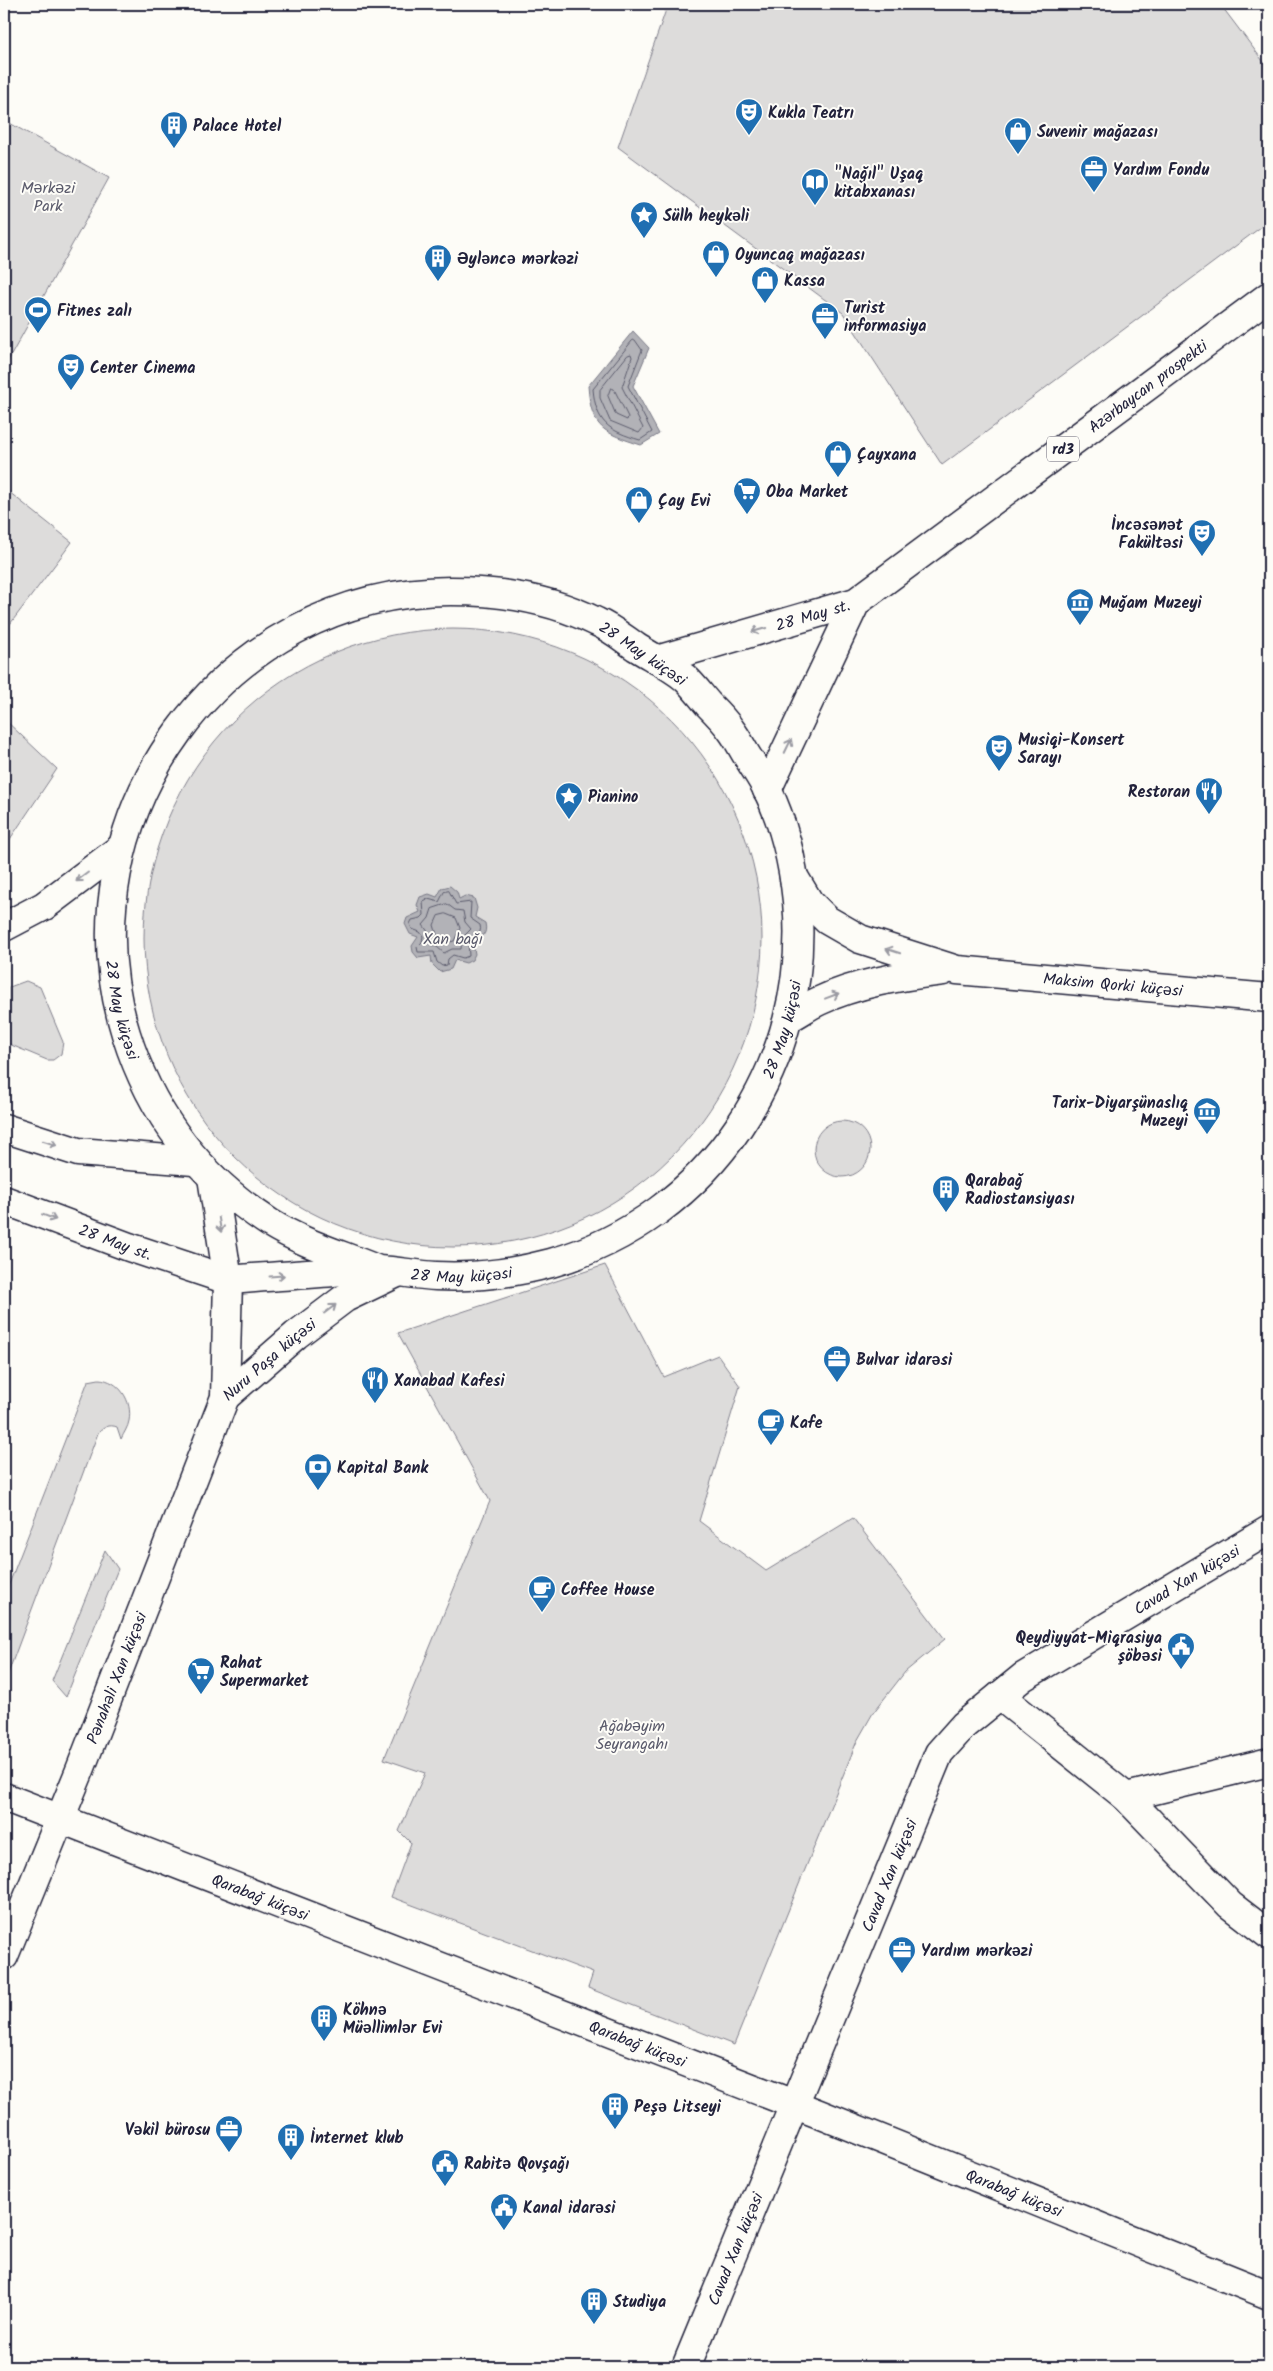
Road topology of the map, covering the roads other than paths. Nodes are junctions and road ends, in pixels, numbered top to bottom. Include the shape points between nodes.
1 (1269, 296) edge
2 (856, 602) junction
3 (656, 660) junction
4 (767, 790) junction
5 (121, 848) junction
6 (794, 877) junction
7 (4, 927) edge
8 (957, 970) junction
9 (1269, 998) edge
10 (789, 1018) junction
11 (4, 1128) edge
12 (203, 1169) junction
13 (4, 1200) edge
14 (387, 1271) junction
15 (228, 1280) junction
16 (225, 1397) junction
17 (1269, 1530) edge
18 (1000, 1696) junction
19 (1269, 1762) edge
20 (4, 1797) edge
21 (1126, 1797) junction
22 (60, 1819) junction
23 (1269, 1935) edge
24 (4, 1956) edge
25 (794, 2104) junction
26 (1269, 2295) edge
27 (686, 2367) edge

1 - 2 main road, Azərbaycan prospekti / rd3
2 -> 3 main road, 28 May st.
4 -> 2 main road, 28 May st.
3 - 4 main road, 28 May küçəsi via 685,679 732,730
3 - 5 main road, 28 May küçəsi via 600,623 571,610 508,595 432,591 356,605 320,618 253,656 195,708 150,774
4 - 6 main road, 28 May küçəsi via 784,833
5 -> 7 main road via 44,906
5 - 12 main road, 28 May küçəsi via 114,886 111,943 121,1017 147,1087 165,1120
8 -> 6 main road, Maksim Qorki küçəsi via 860,939 827,920 809,902
6 - 10 main road, 28 May küçəsi via 799,928 796,979
8 - 9 main road, Maksim Qorki küçəsi
10 -> 8 main road, Maksim Qorki küçəsi via 818,1001 847,990 906,975
10 - 14 main road, 28 May küçəsi via 760,1092 740,1126 689,1186 625,1232 580,1253 513,1272 434,1276
11 -> 12 main road via 78,1152
12 - 14 main road via 249,1208 294,1237 318,1249
12 -> 15 main road, Nuru Paşa küçəsi
13 -> 15 main road, 28 May st.
15 -> 14 main road
16 -> 14 main road, Nuru Paşa küçəsi via 296,1335
15 - 16 main road, Nuru Paşa küçəsi
16 - 22 main road, Pənahəli Xan küçəsi
17 - 18 main road, Cavad Xan küçəsi via 1023,1677
18 - 21 main road
18 - 25 main road, Cavad Xan küçəsi via 964,1725 939,1753
19 - 21 main road
20 - 22 main road, Qarabağ küçəsi
21 - 23 main road via 1230,1905
22 - 24 main road, Pənahəli Xan küçəsi
22 - 25 main road, Qarabağ küçəsi
25 - 26 main road, Qarabağ küçəsi
25 - 27 main road, Cavad Xan küçəsi

